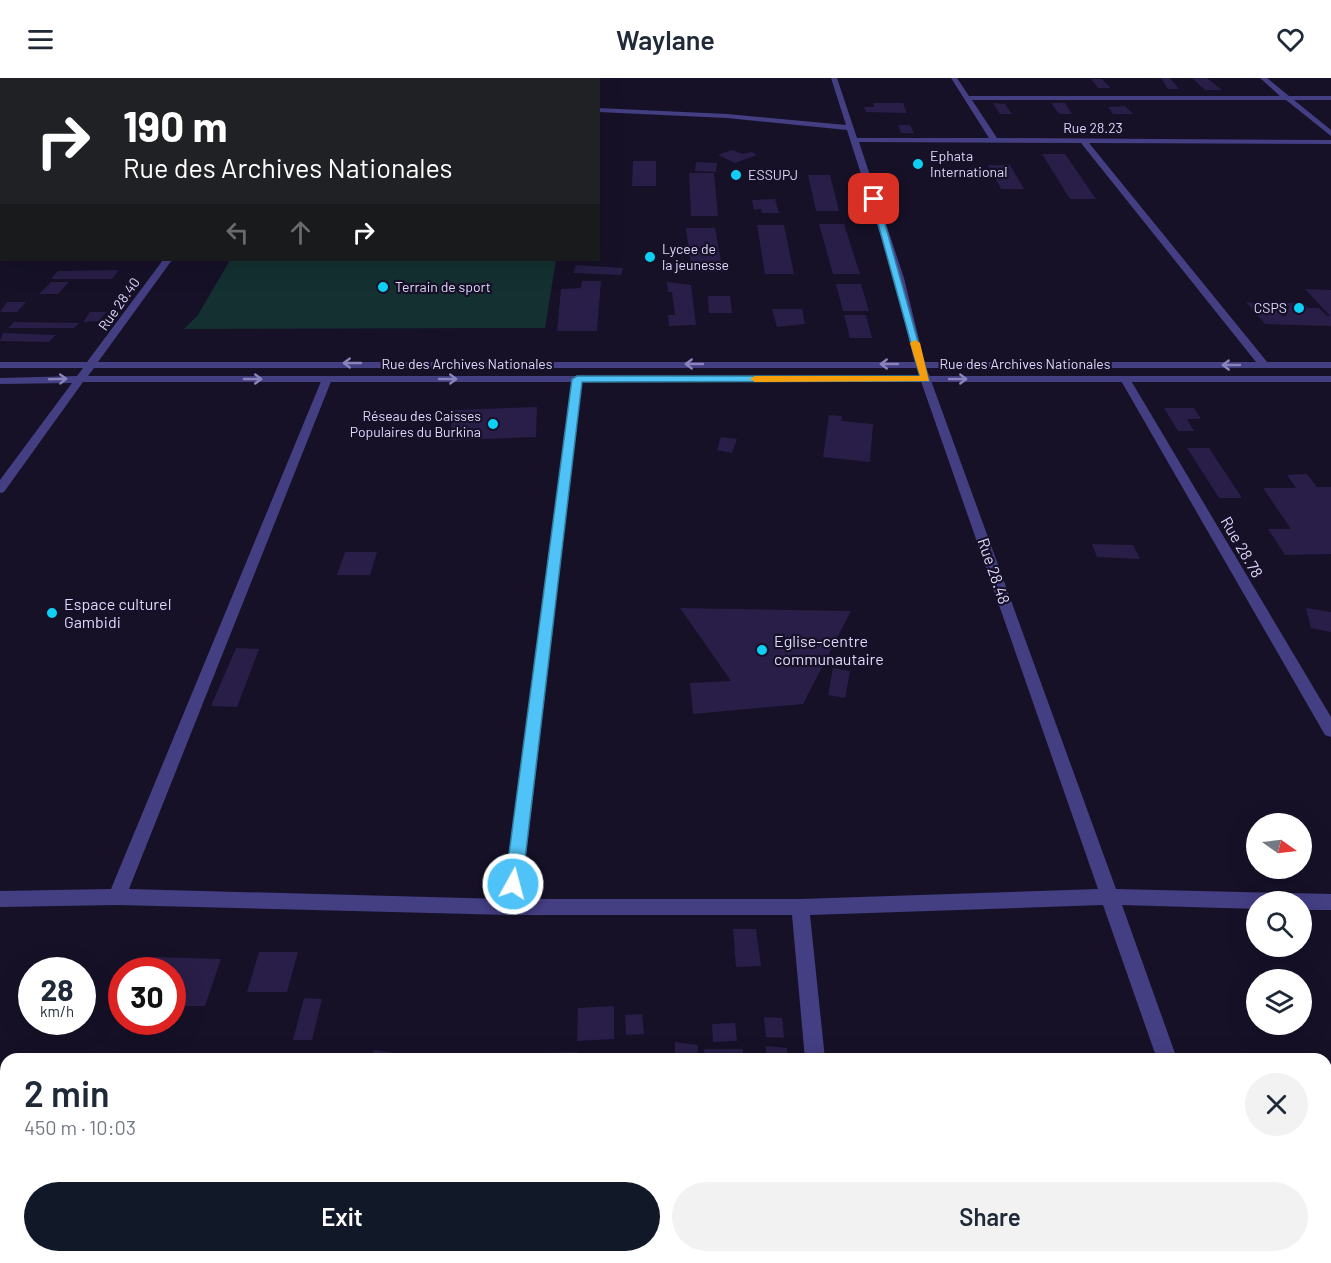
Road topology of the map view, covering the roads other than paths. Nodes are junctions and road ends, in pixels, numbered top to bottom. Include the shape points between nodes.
1 (834, 78) edge
2 (954, 78) edge
3 (1263, 78) edge
4 (967, 98) junction
5 (1288, 98) junction
6 (1331, 98) edge
7 (600, 110) edge
8 (854, 134) junction
9 (1331, 134) edge
10 (994, 141) junction
11 (1084, 142) junction
12 (1331, 142) edge
13 (166, 261) edge
14 (94, 363) junction
15 (920, 364) junction
16 (0, 365) edge
17 (1264, 365) junction
18 (1331, 365) edge
19 (82, 378) junction
20 (327, 379) junction
21 (577, 379) junction
22 (926, 379) junction
23 (1125, 379) junction
24 (1331, 379) edge
25 (0, 381) edge
26 (0, 489) edge
27 (1331, 731) edge
28 (117, 897) junction
29 (1109, 897) junction
30 (1, 901) edge
31 (1246, 901) edge
32 (1312, 902) edge
33 (1331, 902) edge
34 (511, 907) junction
35 (800, 907) junction
36 (814, 1053) edge
37 (1165, 1053) edge

1 - 8 street, Rue 28.48
2 - 4 street
3 - 5 street
4 - 5 street
4 - 10 street
5 - 6 street
5 - 9 street
7 - 8 street, Rue 28.23 via 727,116
8 - 10 street, Rue 28.23
8 - 15 street, Rue 28.48 via 899,278
10 - 11 street, Rue 28.23
11 - 12 street, Rue 28.23
11 - 17 street
13 - 14 street, Rue 28.40
15 -> 14 street, Rue des Archives Nationales
14 - 16 street, Rue des Archives Nationales
14 - 19 street, Rue 28.40
17 -> 15 street, Rue des Archives Nationales
15 - 22 street, Rue 28.48
17 - 18 street, Rue des Archives Nationales
19 -> 20 street, Rue des Archives Nationales
25 -> 19 street, Rue des Archives Nationales
19 - 26 street, Rue 28.40
20 -> 21 street, Rue des Archives Nationales
20 - 28 street
21 - 22 street, Rue des Archives Nationales
21 - 34 street
22 -> 23 street, Rue des Archives Nationales
22 - 29 street, Rue 28.48
23 - 24 street, Rue des Archives Nationales
23 - 27 street, Rue 28.78
28 - 30 street
28 - 34 street
29 - 31 street
29 - 35 street
29 - 37 street, Rue 28.48
32 - 33 street
34 - 35 street
35 - 36 street

